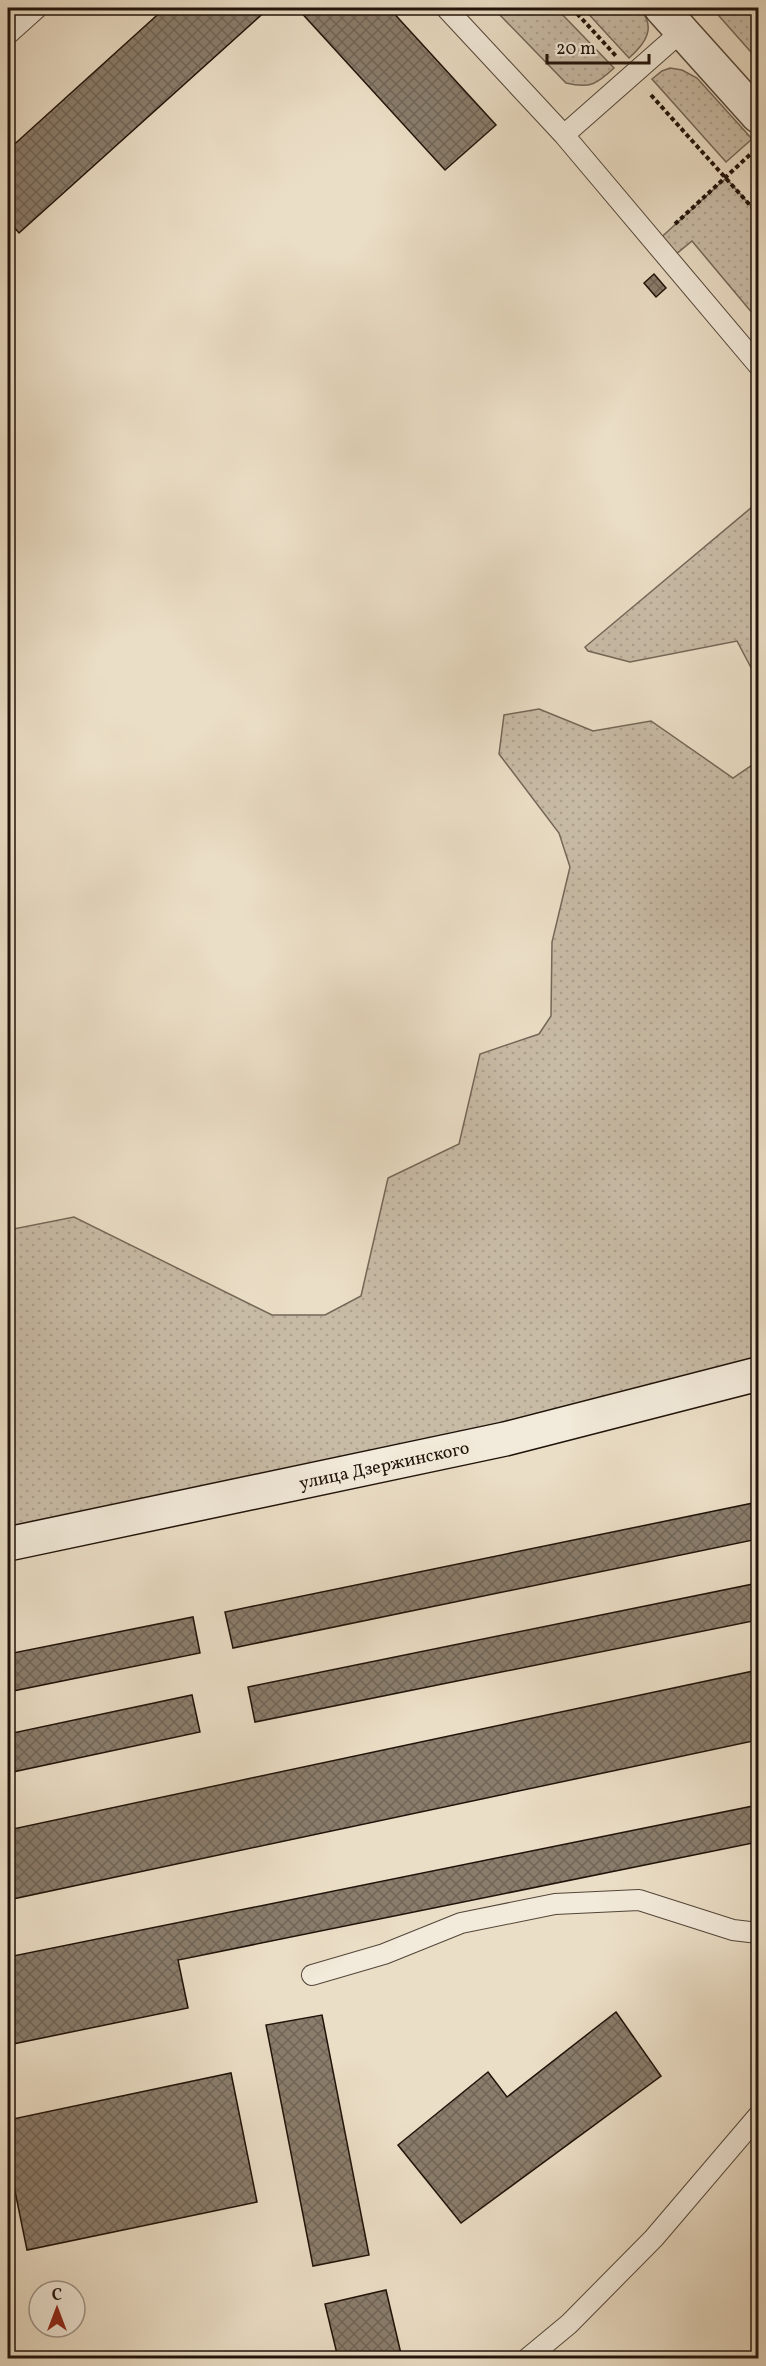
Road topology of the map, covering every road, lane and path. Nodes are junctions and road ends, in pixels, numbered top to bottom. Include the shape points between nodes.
1 (37, 8) edge
2 (446, 8) edge
3 (671, 19) edge
4 (8, 34) edge
5 (759, 116) edge
6 (564, 135) junction
7 (755, 149) dead end
8 (726, 178) junction
9 (759, 214) edge
10 (655, 243) junction
11 (759, 364) edge
12 (759, 1374) edge
13 (8, 1544) edge
14 (759, 1933) edge
15 (312, 1975) dead end
16 (759, 2116) edge
17 (528, 2358) edge

1 - 4 lane
2 - 6 lane
3 - 5 main road
3 - 6 lane
6 - 10 lane
7 - 8 path
8 - 9 path
8 - 10 path
10 - 11 lane
12 - 13 main road, улица Дзержинского via 505,1439
14 - 15 lane via 733,1929 639,1900 555,1904 461,1923 384,1954
16 - 17 lane via 654,2238 569,2324

